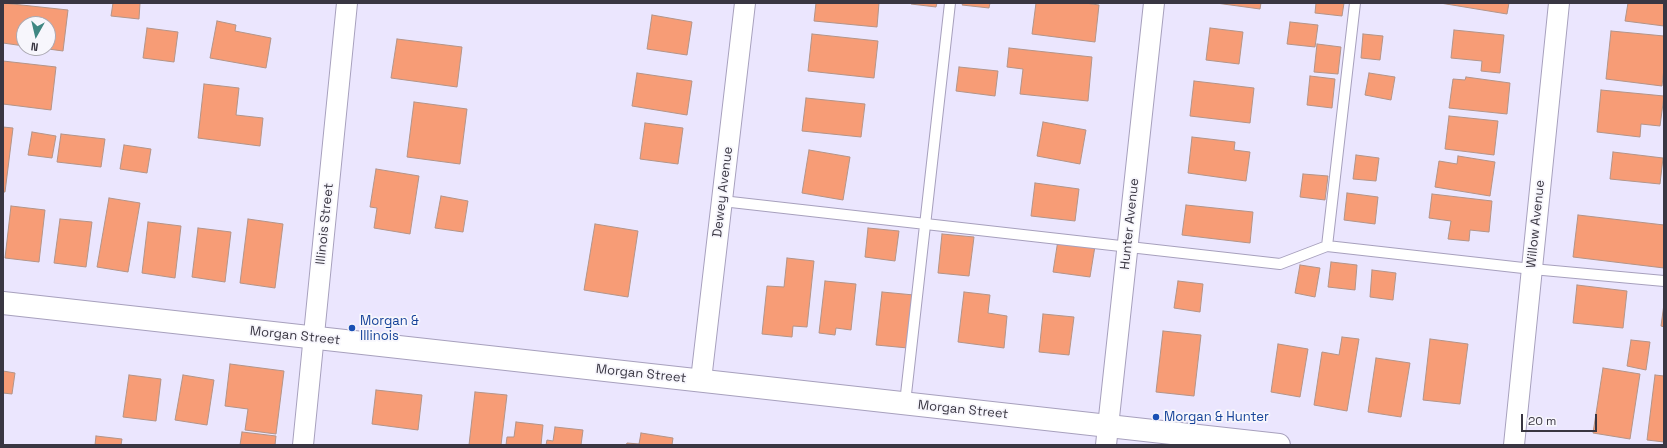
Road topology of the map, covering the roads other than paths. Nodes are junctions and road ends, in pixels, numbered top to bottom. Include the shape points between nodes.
1 (347, 3) edge
2 (745, 3) edge
3 (950, 3) edge
4 (1154, 3) edge
5 (1355, 3) edge
6 (1559, 3) edge
7 (722, 201) junction
8 (926, 224) junction
9 (1128, 246) junction
10 (1327, 246) junction
11 (1532, 269) junction
12 (1664, 281) edge
13 (3, 303) edge
14 (314, 338) junction
15 (701, 380) junction
16 (905, 403) junction
17 (1107, 436) edge
18 (303, 445) edge
19 (1279, 445) edge
20 (1514, 445) edge

1 - 14 street, Illinois Street
2 - 7 street, Dewey Avenue
3 - 8 lane
4 - 9 street, Hunter Avenue
5 - 10 lane
6 - 11 street, Willow Avenue
7 - 8 lane
7 - 15 street, Dewey Avenue
8 - 9 lane
8 - 16 lane
9 - 10 lane via 1280,264
9 - 17 street, Hunter Avenue
10 - 11 lane
11 - 12 lane
11 - 20 street, Willow Avenue
13 - 14 street, Morgan Street
14 - 15 street, Morgan Street
14 - 18 street, Illinois Street
15 - 16 street, Morgan Street
16 - 17 street, Morgan Street
17 - 19 street, Morgan Street

